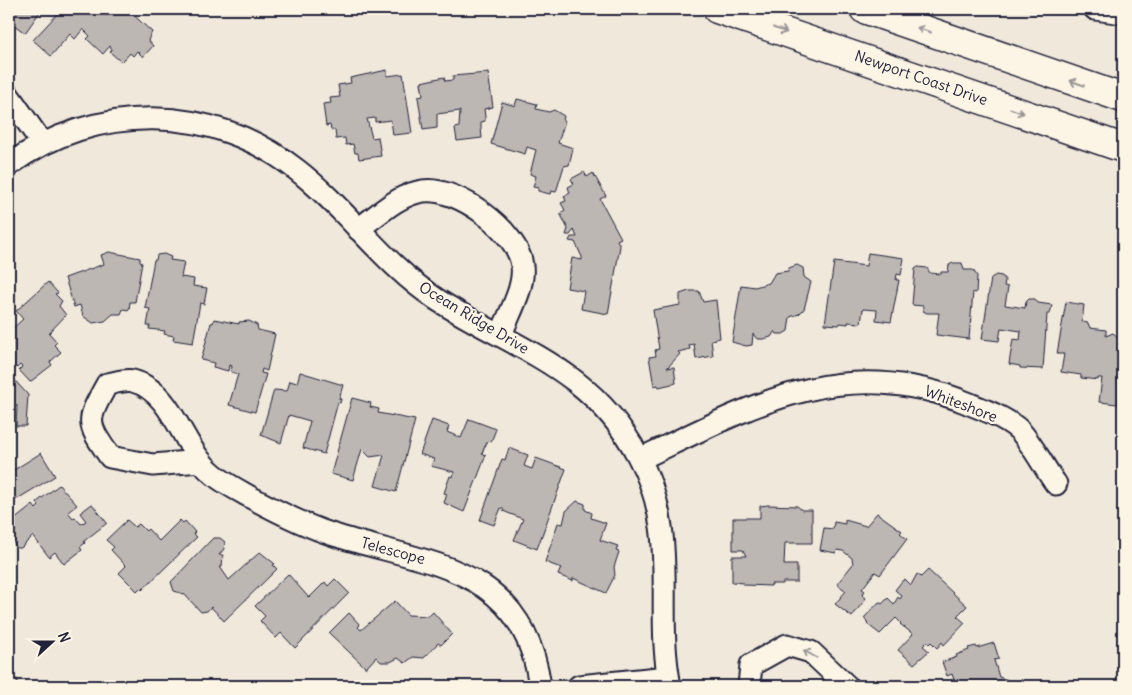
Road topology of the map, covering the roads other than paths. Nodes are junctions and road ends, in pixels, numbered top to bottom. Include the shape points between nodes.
1 (717, 9) edge
2 (864, 9) edge
3 (1095, 9) edge
4 (1120, 13) edge
5 (9, 96) edge
6 (1123, 98) edge
7 (42, 143) junction
8 (1123, 148) edge
9 (9, 164) edge
10 (358, 229) junction
11 (500, 335) junction
12 (640, 459) junction
13 (200, 460) junction
14 (1056, 484) dead end
15 (669, 682) edge
16 (540, 686) edge
17 (579, 686) edge
18 (749, 686) edge
19 (846, 686) edge

1 -> 8 main road, Newport Coast Drive
6 -> 2 main road
3 - 4 street
5 - 7 street
7 - 9 street, Ocean Ridge Drive
7 - 10 street, Ocean Ridge Drive via 100,122 137,118 174,119 210,126 267,149 297,170
10 - 11 street, Ocean Ridge Drive via 436,299
10 - 11 street via 408,194 424,190 440,192 467,203 492,219 512,241 523,267 521,283
11 - 12 street, Ocean Ridge Drive via 566,372 594,396 611,414
12 - 14 street, Whiteshore via 784,394 813,387 887,384 945,395 986,411 1018,429
12 - 15 street, Ocean Ridge Drive via 660,516 665,553
13 - 13 street, Telescope via 178,423 154,392 132,380 107,384 92,412 91,430 110,457 153,465
13 - 16 street, Telescope via 218,480 301,523 442,564 469,576 493,593 513,615 528,641
15 - 17 street
19 -> 18 street via 811,652 787,645 751,665

